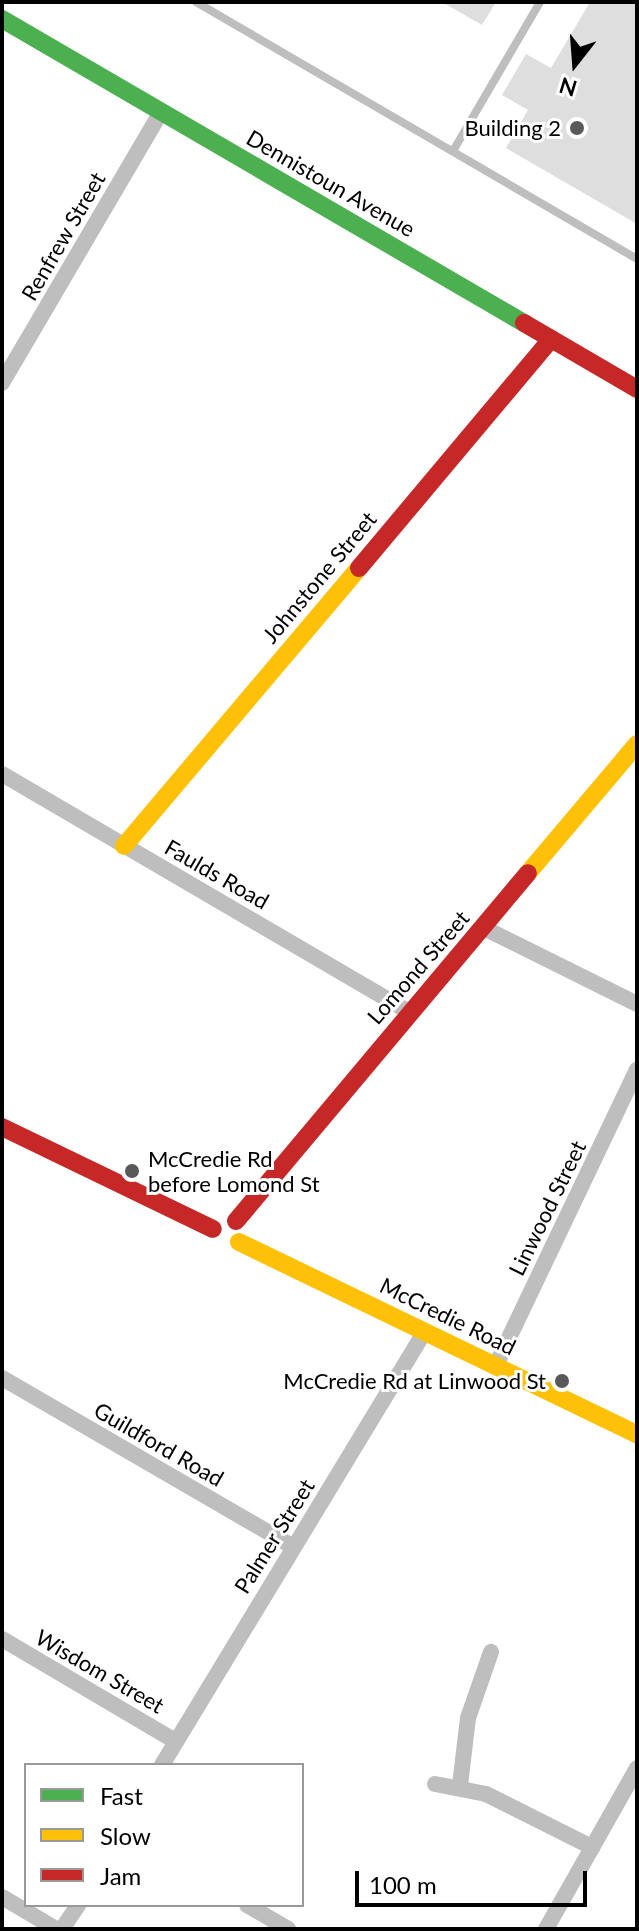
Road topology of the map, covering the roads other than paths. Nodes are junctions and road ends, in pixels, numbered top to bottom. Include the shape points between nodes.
1 (196, 2) edge
2 (540, 2) edge
3 (2, 19) edge
4 (161, 112) junction
5 (453, 151) junction
6 (637, 259) edge
7 (551, 339) junction
8 (2, 383) edge
9 (637, 389) edge
10 (637, 744) edge
11 (2, 774) edge
12 (124, 846) junction
13 (484, 928) junction
14 (637, 1004) edge
15 (410, 1012) junction
16 (637, 1070) edge
17 (2, 1127) edge
18 (236, 1221) junction
19 (213, 1229) junction
20 (239, 1242) junction
21 (425, 1331) junction
22 (496, 1365) junction
23 (2, 1378) edge
24 (637, 1434) edge
25 (293, 1547) junction
26 (2, 1639) edge
27 (491, 1652) dead end
28 (175, 1741) junction
29 (163, 1763) edge
30 (637, 1768) edge
31 (435, 1784) dead end
32 (460, 1785) junction
33 (592, 1847) junction
34 (2, 1897) edge
35 (77, 1907) edge
36 (250, 1907) edge
37 (56, 1929) edge
38 (62, 1929) edge
39 (288, 1929) edge
40 (546, 1929) edge

1 - 5 lane
2 - 5 lane
3 - 4 street, Dennistoun Avenue
4 - 7 street, Dennistoun Avenue
4 - 8 street, Renfrew Street
5 - 6 lane
7 - 9 street, Dennistoun Avenue
7 - 12 street, Johnstone Street
10 - 13 street, Lomond Street
11 - 12 street, Faulds Road
12 - 15 street, Faulds Road
13 - 14 street
13 - 15 street, Lomond Street
15 - 18 street, Lomond Street
16 - 22 street, Linwood Street
17 - 19 street
18 - 19 street via 223,1219
18 - 20 street
19 - 20 street, McCredie Road via 220,1246
20 - 21 street, McCredie Road
21 - 22 street, McCredie Road
21 - 25 street, Palmer Street
22 - 24 street, McCredie Road
23 - 25 street, Guildford Road
25 - 28 street, Palmer Street
26 - 28 street, Wisdom Street
27 - 32 street via 468,1718
28 - 29 street, Palmer Street
30 - 33 street
31 - 32 street
32 - 33 street
33 - 40 street
34 - 37 street
35 - 38 street
36 - 39 street

